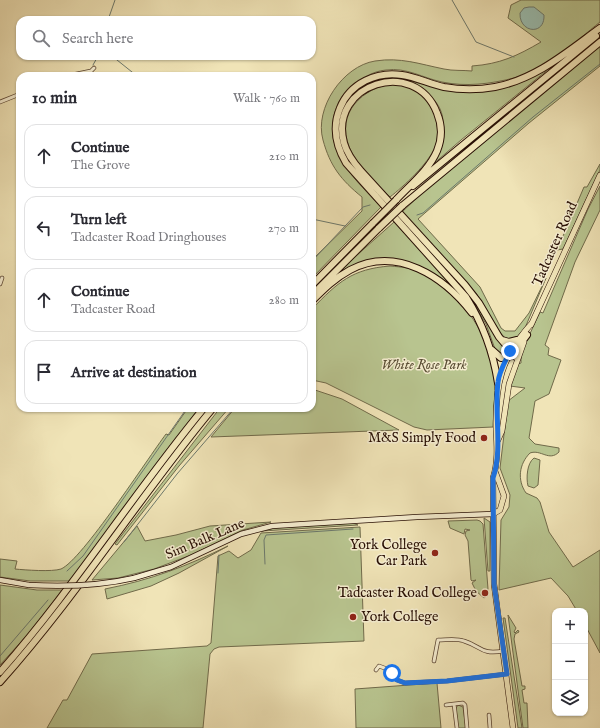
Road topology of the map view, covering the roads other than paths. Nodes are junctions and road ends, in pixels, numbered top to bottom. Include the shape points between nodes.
1 (600, 28) edge
2 (600, 32) edge
3 (600, 42) edge
4 (94, 68) dead end
5 (85, 72) edge
6 (16, 96) edge
7 (0, 102) edge
8 (600, 175) edge
9 (396, 200) junction
10 (2, 278) dead end
11 (316, 281) edge
12 (0, 284) edge
13 (316, 291) edge
14 (316, 297) edge
15 (532, 323) junction
16 (483, 327) junction
17 (527, 335) joint
18 (500, 339) junction
19 (517, 340) junction
20 (492, 350) junction
21 (512, 355) junction
22 (498, 383) junction
23 (201, 412) edge
24 (210, 412) edge
25 (498, 440) junction
26 (495, 471) junction
27 (493, 514) junction
28 (0, 580) edge
29 (504, 651) junction
30 (434, 661) dead end
31 (378, 662) dead end
32 (379, 666) junction
33 (376, 670) dead end
34 (0, 672) edge
35 (507, 674) junction
36 (0, 682) edge
37 (454, 704) junction
38 (446, 705) dead end
39 (488, 715) dead end
40 (457, 728) edge
41 (468, 728) edge
42 (490, 728) edge
43 (513, 728) edge

1 - 16 highway via 545,68 511,83 463,89 431,84 403,75 386,74 361,83 351,91 339,111 335,126 336,138 346,163 459,288
2 - 9 highway
3 - 13 highway, bridge via 402,206
4 - 5 street
6 - 7 street
8 - 15 main road, Tadcaster Road
9 - 11 highway, bridge
9 - 18 highway via 431,162 437,151 441,129 436,111 421,91 404,83 386,82 372,85 360,92 348,107 342,134 347,152 361,171 479,302
10 - 12 street
14 - 16 highway via 336,278 352,269 392,262 420,269 440,280 459,297
15 - 17 main road, Tadcaster Road
15 - 19 main road, Tadcaster Road
16 - 20 highway
17 - 21 highway
18 - 19 highway via 509,342
18 - 21 highway
19 - 21 main road, Tadcaster Road
20 - 21 highway via 501,358
20 - 22 highway
21 - 22 main road, Tadcaster Road
21 - 25 main road, Tadcaster Road via 502,431
22 - 25 main road, Tadcaster Road
23 - 34 highway via 65,594
24 - 36 highway via 70,598
25 - 26 main road, Tadcaster Road
26 - 27 main road, Tadcaster Road
26 - 27 main road, Tadcaster Road via 504,496 500,510
27 - 28 street, Sim Balk Lane, bridge via 272,526 241,534 171,567 134,578 89,585 52,586
27 - 29 main road via 494,584
29 - 30 street via 489,653 464,641 438,640
29 - 35 main road
31 - 32 street
32 - 33 street
32 - 35 street via 388,669 397,680 405,683
35 - 43 main road
37 - 38 street
37 - 40 street
37 - 41 street via 465,705
39 - 42 street

